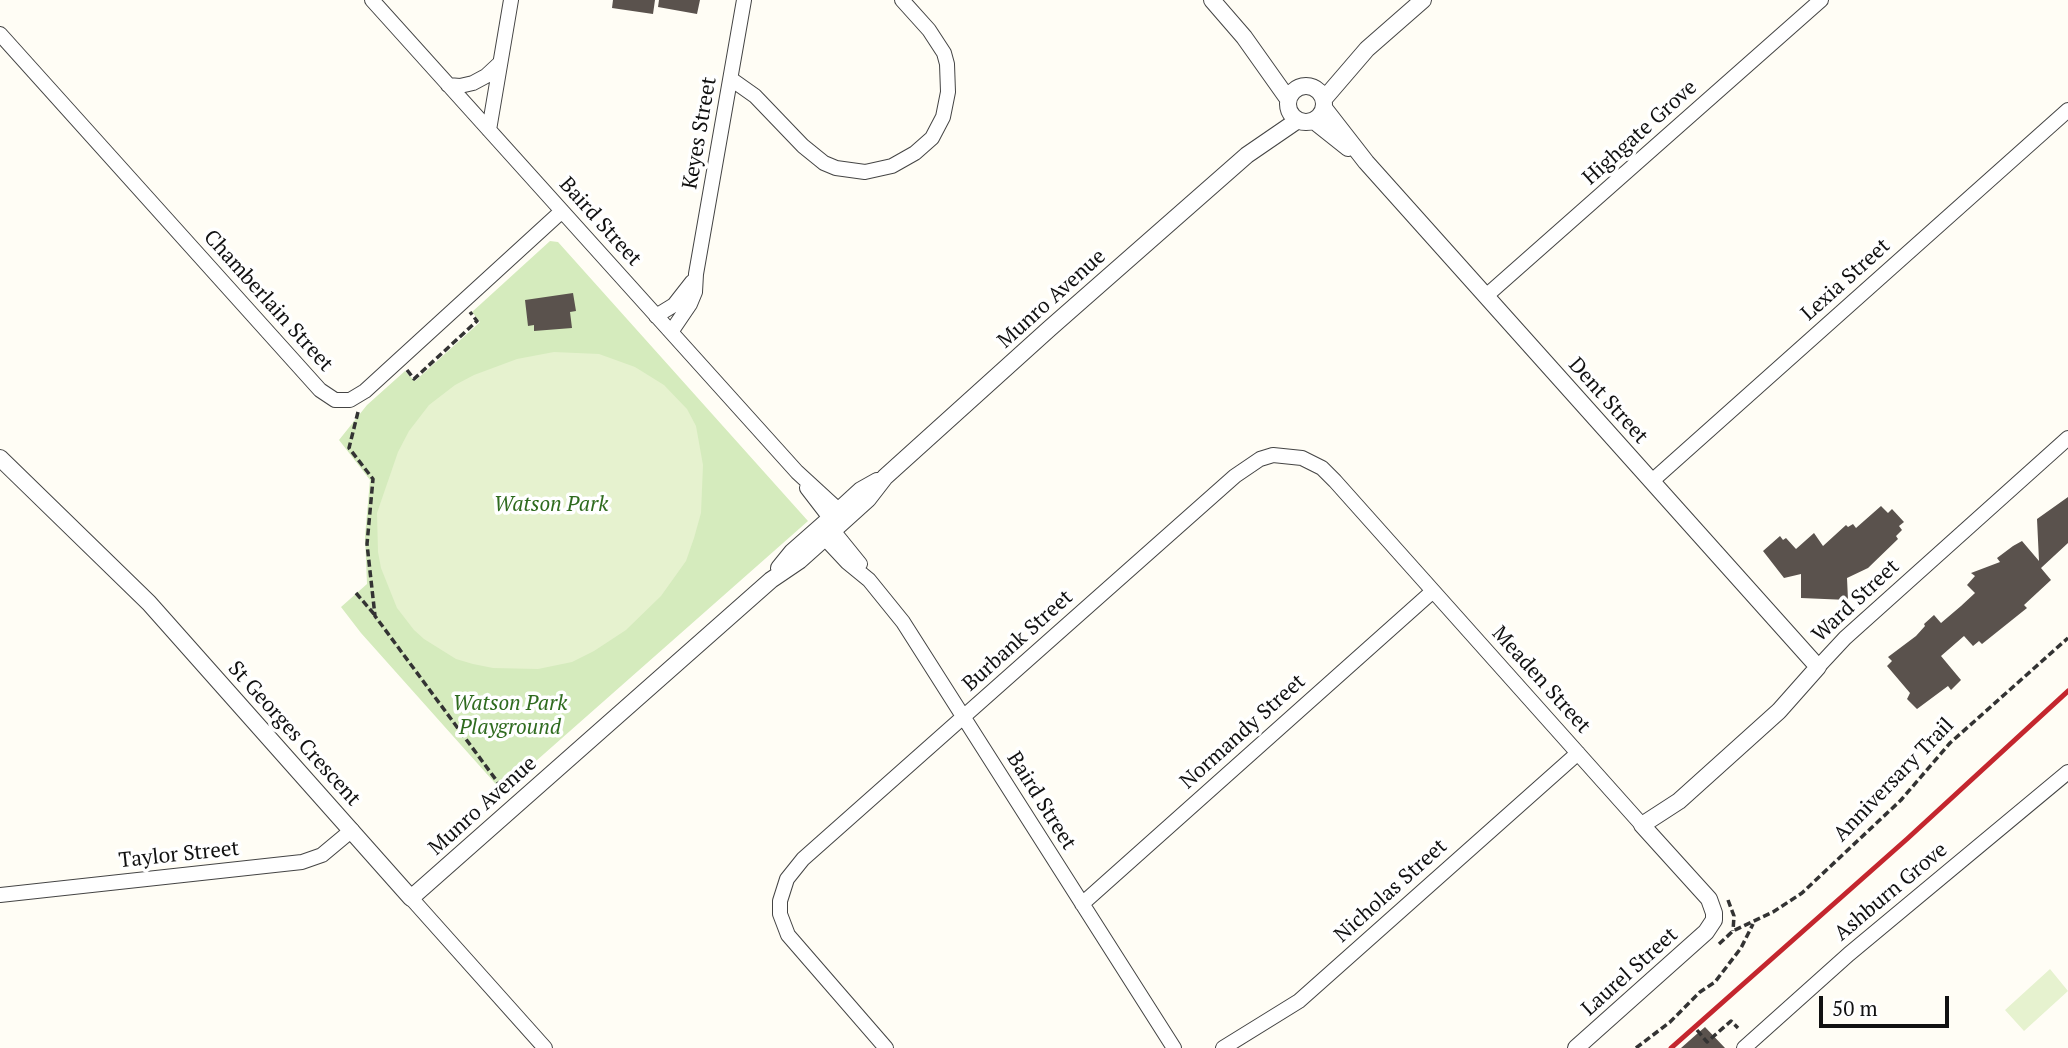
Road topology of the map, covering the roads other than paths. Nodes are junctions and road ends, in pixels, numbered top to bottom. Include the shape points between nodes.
1 (372, 0) edge
2 (511, 0) edge
3 (744, 0) edge
4 (902, 0) edge
5 (1212, 0) edge
6 (1423, 0) edge
7 (1821, 0) edge
8 (0, 34) edge
9 (500, 63) junction
10 (731, 79) junction
11 (448, 85) junction
12 (1306, 104) junction
13 (2068, 110) edge
14 (489, 130) junction
15 (562, 211) junction
16 (696, 274) junction
17 (1486, 296) junction
18 (656, 316) junction
19 (671, 332) junction
20 (2068, 438) edge
21 (0, 458) edge
22 (1322, 468) joint
23 (1652, 481) junction
24 (832, 524) junction
25 (1433, 591) junction
26 (1818, 667) junction
27 (963, 718) junction
28 (1578, 753) junction
29 (2068, 772) edge
30 (352, 830) junction
31 (1647, 830) junction
32 (0, 895) edge
33 (411, 898) junction
34 (1082, 904) junction
35 (1711, 926) joint
36 (545, 1048) edge
37 (886, 1048) edge
38 (1174, 1048) edge
39 (1223, 1048) edge
40 (1576, 1048) edge
41 (1744, 1048) edge

1 - 11 street, Baird Street
2 - 9 street
3 - 10 street, Keyes Street
4 - 10 street via 940,47 947,64 948,92 932,138 892,166 865,172 824,163
5 - 12 street, Dent Street
6 - 12 street, Munro Avenue
7 - 17 street, Highgate Grove
8 - 15 street, Chamberlain Street via 328,396 342,402 365,391
9 - 11 street via 473,83
9 - 14 street
10 - 16 street, Keyes Street
11 - 14 street, Baird Street
12 - 17 street, Dent Street via 1366,162
12 - 24 street, Munro Avenue via 1049,329 885,477 868,499
13 - 23 street, Lexia Street
14 - 15 street, Baird Street
15 - 18 street, Baird Street
16 - 18 street, Keyes Street via 670,309
16 - 19 street, Keyes Street via 690,304
17 - 23 street, Dent Street
18 - 19 street, Baird Street
19 - 24 street, Baird Street via 797,472
20 - 26 street, Ward Street
21 - 30 street, St Georges Crescent via 134,587
22 - 25 street, Meaden Street
22 - 27 street, Burbank Street via 1286,455 1248,465
23 - 26 street, Dent Street
24 - 27 street, Baird Street via 903,622
24 - 33 street, Munro Avenue via 799,561 771,580
25 - 28 street, Meaden Street
25 - 34 street, Normandy Street
26 - 31 street, Ward Street via 1779,711
27 - 34 street, Baird Street
27 - 37 street, Burbank Street via 793,870 782,889 780,914 788,935
28 - 31 street, Meaden Street
28 - 39 street, Nicholas Street via 1299,1001
29 - 41 street, Ashburn Grove
30 - 32 street, Taylor Street via 323,855 303,862
30 - 33 street, St Georges Crescent
31 - 35 street, Meaden Street via 1709,899 1714,913
33 - 36 street, St Georges Crescent
34 - 38 street, Baird Street
35 - 40 street, Laurel Street

